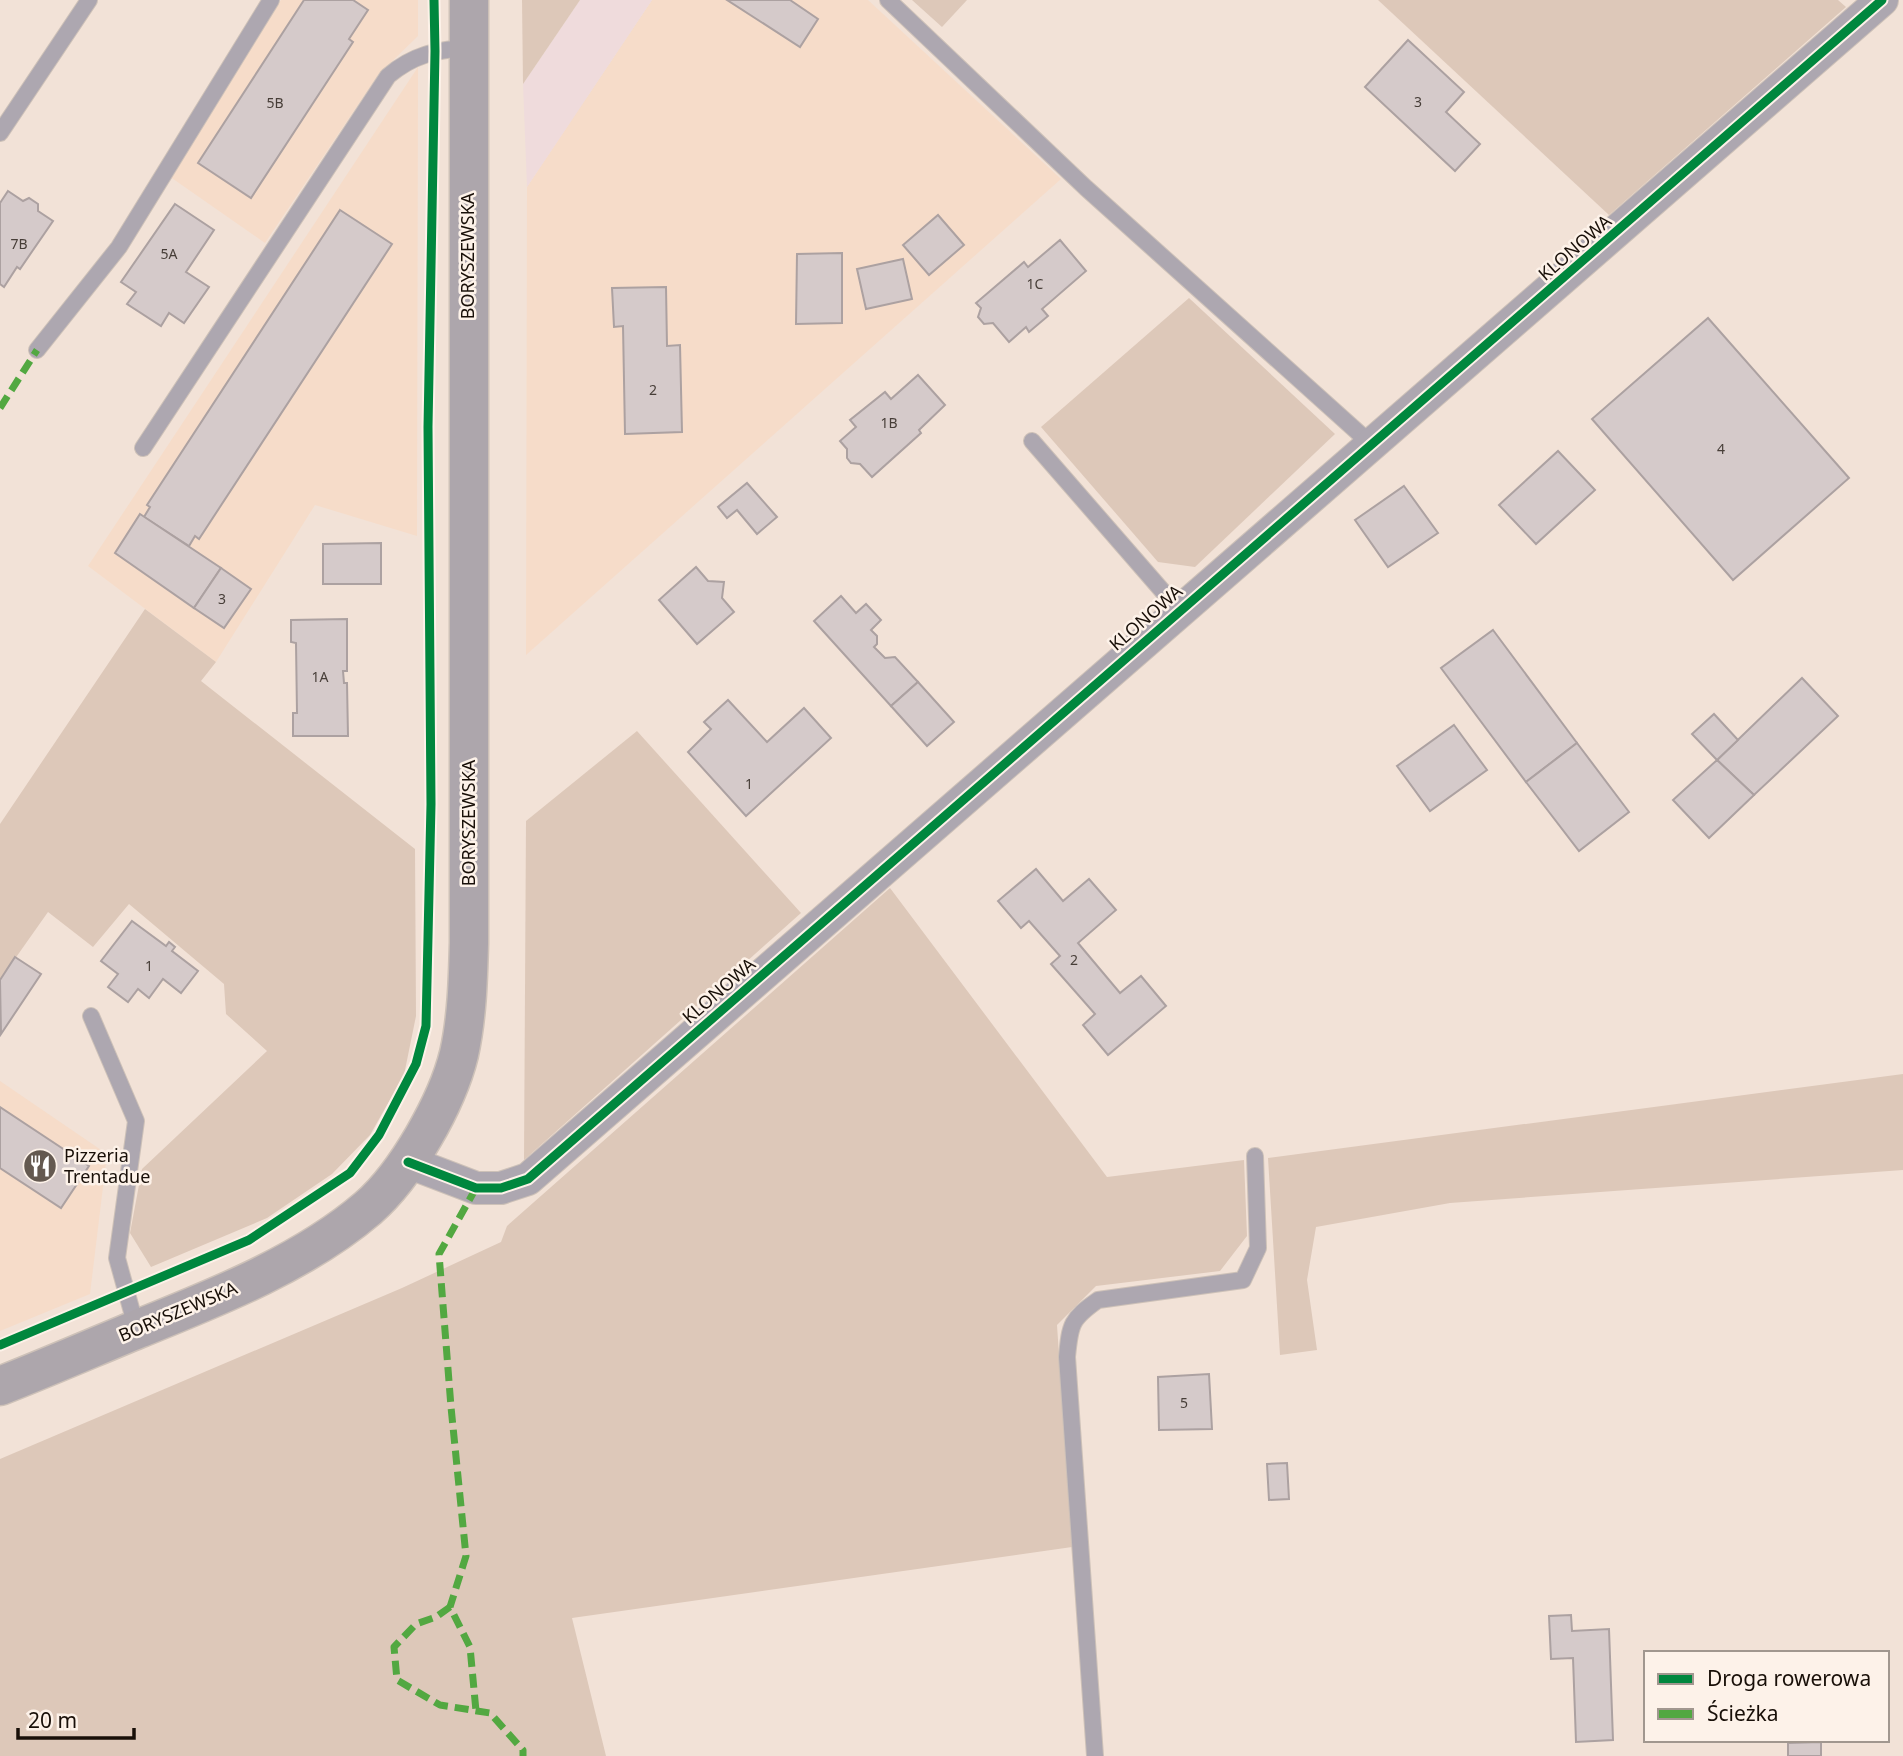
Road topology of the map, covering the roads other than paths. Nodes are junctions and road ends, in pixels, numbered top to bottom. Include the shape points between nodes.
1 (89, 0) edge
2 (271, 0) edge
3 (469, 0) edge
4 (888, 0) edge
5 (1882, 0) edge
6 (468, 47) junction
7 (0, 132) edge
8 (37, 350) dead end
9 (1032, 441) dead end
10 (1371, 444) junction
11 (143, 448) dead end
12 (1179, 610) junction
13 (91, 1016) dead end
14 (1255, 1156) dead end
15 (408, 1162) junction
16 (137, 1330) junction
17 (0, 1387) edge
18 (1095, 1756) edge

1 - 7 lane
2 - 8 lane via 119,247
3 - 6 main road, BORYSZEWSKA
4 - 10 lane via 1086,188
5 - 10 street, KLONOWA
6 - 11 lane via 435,51 405,62 388,76
6 - 15 main road, BORYSZEWSKA via 467,1000 458,1055 441,1101
9 - 12 lane
10 - 12 street, KLONOWA
12 - 15 street, KLONOWA via 528,1179 501,1188 476,1188
13 - 16 lane via 136,1121 117,1258
14 - 18 lane via 1258,1248 1243,1280 1098,1300 1070,1328 1068,1357
15 - 16 main road, BORYSZEWSKA via 369,1208 310,1249
16 - 17 main road, BORYSZEWSKA

